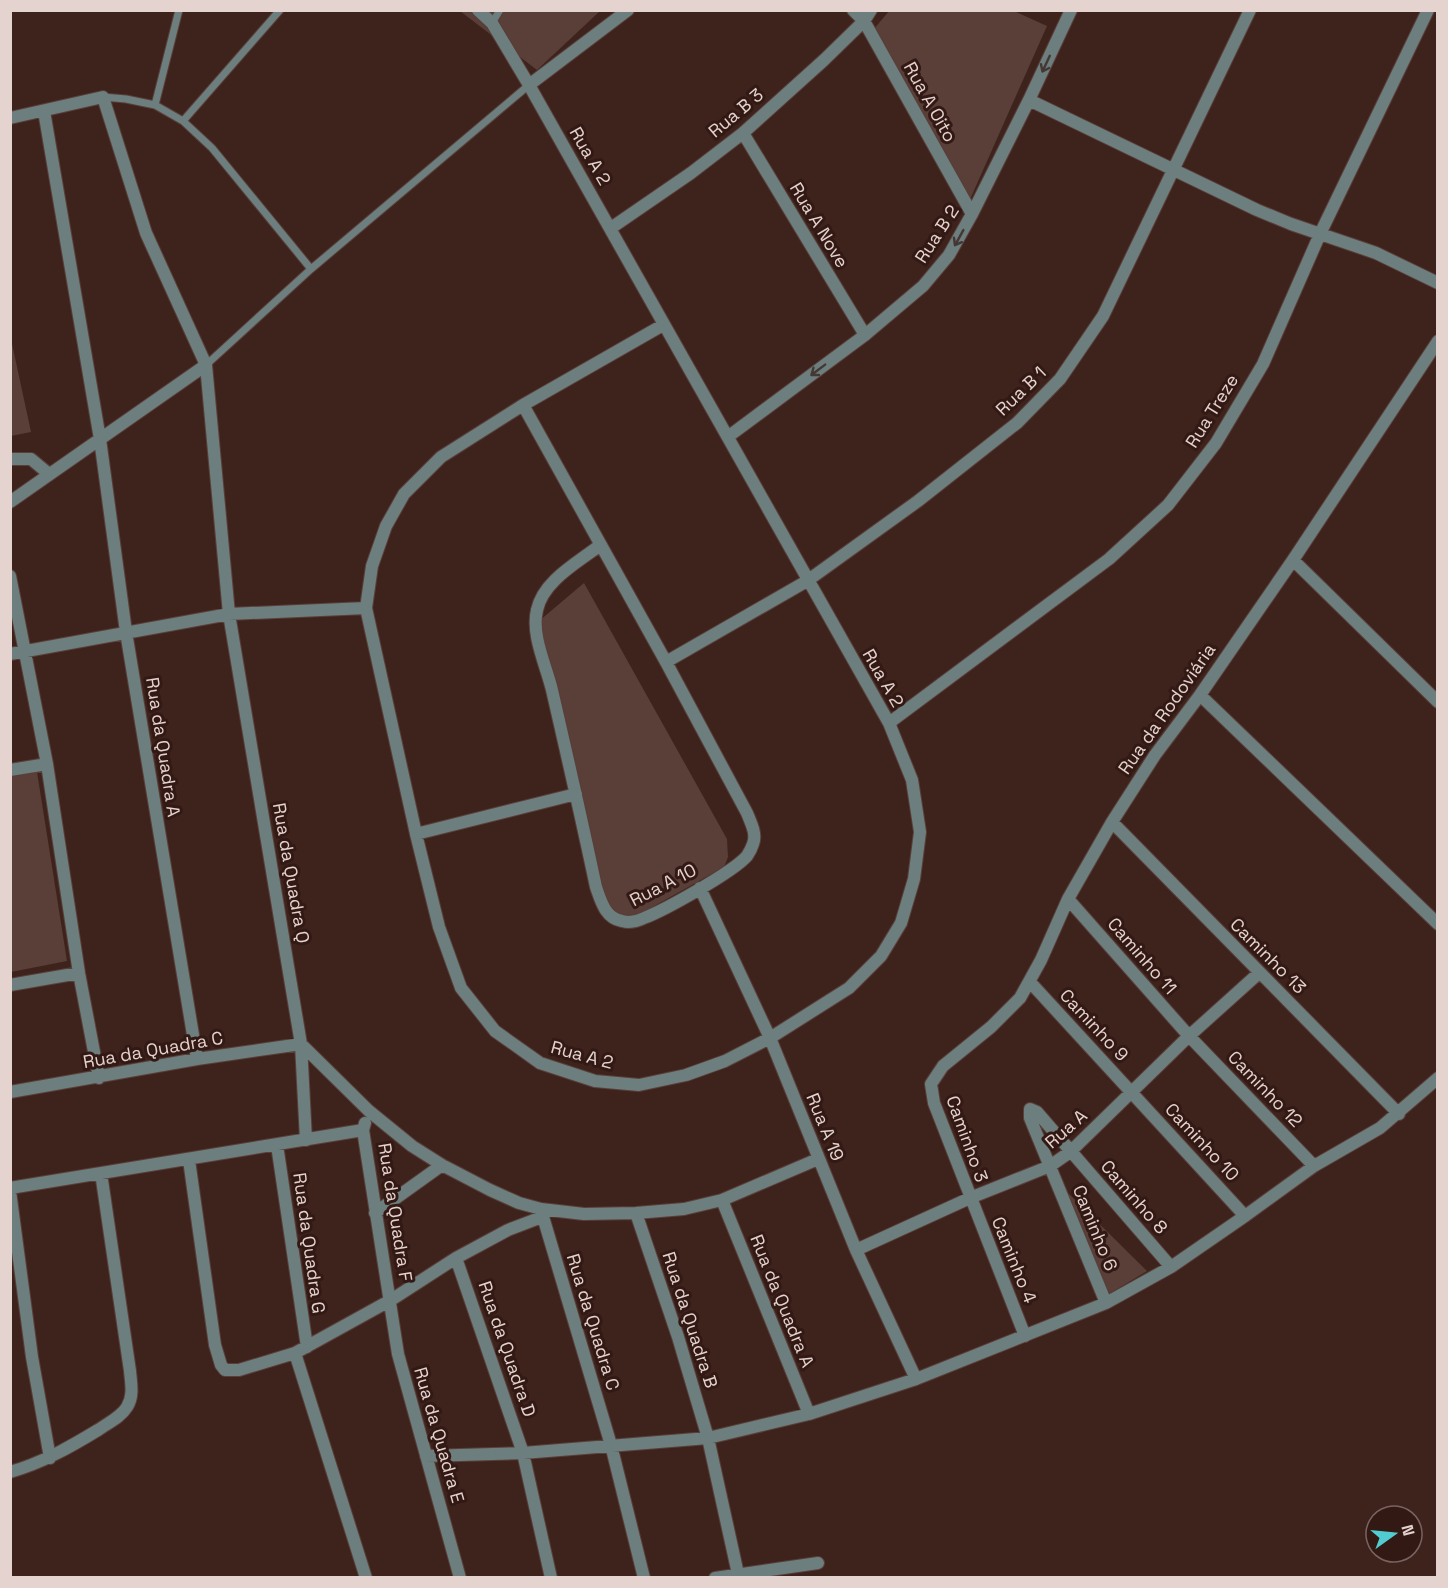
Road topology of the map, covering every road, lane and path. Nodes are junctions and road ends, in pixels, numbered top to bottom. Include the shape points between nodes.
1 (179, 10) edge
2 (280, 10) edge
3 (478, 10) edge
4 (500, 10) edge
5 (628, 10) edge
6 (853, 10) edge
7 (872, 10) edge
8 (1071, 10) edge
9 (1250, 10) edge
10 (1428, 10) edge
11 (864, 21) junction
12 (492, 23) junction
13 (529, 85) junction
14 (103, 97) junction
15 (1029, 100) junction
16 (155, 105) junction
17 (44, 111) junction
18 (10, 118) edge
19 (183, 121) junction
20 (743, 133) junction
21 (1173, 170) junction
22 (972, 214) junction
23 (611, 228) junction
24 (1320, 234) junction
25 (311, 269) junction
26 (1437, 283) edge
27 (663, 325) junction
28 (865, 335) junction
29 (1437, 341) edge
30 (206, 365) junction
31 (523, 405) junction
32 (729, 436) junction
33 (100, 439) junction
34 (10, 459) edge
35 (49, 474) junction
36 (10, 502) edge
37 (599, 546) junction
38 (1293, 560) junction
39 (10, 576) edge
40 (807, 581) junction
41 (366, 608) junction
42 (229, 614) junction
43 (126, 632) junction
44 (25, 651) junction
45 (10, 654) edge
46 (666, 662) junction
47 (1200, 695) junction
48 (1437, 702) edge
49 (889, 723) junction
50 (47, 764) junction
51 (10, 770) edge
52 (576, 794) junction
53 (1112, 822) junction
54 (416, 834) junction
55 (700, 888) junction
56 (1068, 899) junction
57 (1437, 924) edge
58 (79, 973) junction
59 (1259, 973) junction
60 (1030, 982) junction
61 (10, 985) edge
62 (1189, 1036) junction
63 (770, 1038) junction
64 (301, 1044) junction
65 (197, 1059) junction
66 (99, 1078) junction
67 (1437, 1080) edge
68 (10, 1092) edge
69 (931, 1093) joint
70 (1132, 1093) junction
71 (1030, 1109) joint
72 (369, 1111) junction
73 (1399, 1113) junction
74 (363, 1130) junction
75 (306, 1140) junction
76 (277, 1145) junction
77 (1070, 1152) junction
78 (818, 1159) junction
79 (189, 1160) junction
80 (442, 1165) junction
81 (1050, 1166) junction
82 (1314, 1166) junction
83 (101, 1173) junction
84 (10, 1190) edge
85 (970, 1198) junction
86 (722, 1200) junction
87 (375, 1213) junction
88 (541, 1213) junction
89 (636, 1213) junction
90 (1245, 1216) junction
91 (856, 1250) junction
92 (456, 1258) junction
93 (1171, 1267) junction
94 (391, 1300) junction
95 (1106, 1303) junction
96 (1025, 1336) junction
97 (307, 1347) junction
98 (295, 1353) junction
99 (916, 1379) junction
100 (809, 1414) junction
101 (708, 1438) junction
102 (611, 1445) junction
103 (523, 1452) junction
104 (426, 1456) junction
105 (50, 1458) junction
106 (10, 1472) edge
107 (818, 1563) dead end
108 (738, 1574) junction
109 (366, 1578) edge
110 (460, 1578) edge
111 (551, 1578) edge
112 (644, 1578) edge
113 (715, 1578) edge

1 - 16 lane
2 - 19 lane
3 - 12 street, Rua A 2
4 - 12 lane
5 - 13 street
6 - 11 street, Rua A Oito
7 - 11 street, Rua B 3
8 -> 15 street, Rua B 2
9 - 21 street, Rua B 1
10 - 24 street, Rua Treze
11 - 20 street, Rua B 3
11 - 22 street, Rua A Oito
12 - 13 street, Rua A 2
13 - 23 street, Rua A 2
13 - 25 lane
14 - 16 lane
14 - 17 street
14 - 30 street, Rua da Quadra Q via 146,233
15 - 21 street
15 - 22 street, Rua B 2
16 - 19 lane
17 - 18 street
17 - 33 street, Rua da Quadra A
19 - 25 lane via 212,148
20 - 23 street, Rua B 3
20 - 28 street, Rua A Nove
21 - 24 street via 1257,210
21 - 40 street, Rua B 1 via 1103,316 1060,379 1008,430
22 -> 28 street, Rua B 2 via 949,255 923,286
23 - 27 street, Rua A 2
24 - 26 street via 1376,253
24 - 49 street, Rua Treze via 1263,364 1216,443 1168,505 1109,559
25 - 30 lane
27 - 31 street, Rua A 2
27 - 32 street, Rua A 2
28 -> 32 street, Rua B 2
29 - 38 street, Rua da Rodoviária
30 - 33 street
30 - 42 street, Rua da Quadra Q
31 - 37 street, Rua A 10
31 - 41 street, Rua A 2 via 441,457 404,494 386,526 372,566
32 - 40 street, Rua A 2
33 - 35 street
33 - 43 street, Rua da Quadra A
34 - 35 street via 31,459
35 - 36 street
37 - 46 street, Rua A 10
37 - 52 street, Rua A 10 via 556,579 543,593 536,610 536,632
38 - 47 street, Rua da Rodoviária
38 - 48 street
39 - 44 street
40 - 46 street, Rua B 1
40 - 49 street, Rua A 2
41 - 42 street
41 - 54 street, Rua A 2
42 - 43 street
42 - 64 street, Rua da Quadra Q
43 - 44 street
43 - 65 street, Rua da Quadra A
44 - 45 street
44 - 50 street
46 - 55 street, Rua A 10 via 753,830 754,843 747,856
47 - 53 street, Rua da Rodoviária
47 - 57 street
49 - 63 street, Rua A 2 via 912,780 920,832 914,879 901,922 881,956 849,988
50 - 51 street
50 - 58 street
52 - 54 street
52 - 55 street, Rua A 10 via 596,887 610,916 629,922 644,918
53 - 56 street, Rua da Rodoviária
53 - 59 street, Caminho 13
54 - 63 street, Rua A 2 via 440,927 461,988 495,1031 540,1063 595,1081 639,1085 725,1062
55 - 63 street, Rua A 19
56 - 60 street, Rua da Rodoviária
56 - 62 street, Caminho 11
58 - 61 street
58 - 66 street
59 - 62 street, Rua A
59 - 73 street, Caminho 13
60 - 69 street, Rua da Rodoviária via 1006,1012 943,1066 931,1084
60 - 70 street, Caminho 9
62 - 70 street, Rua A
62 - 82 street, Caminho 12
63 - 78 street, Rua A 19
64 - 65 street, Rua da Quadra C
64 - 72 street
64 - 75 street, Rua da Quadra Q
65 - 66 street, Rua da Quadra C
66 - 68 street, Rua da Quadra C
67 - 73 street
69 - 85 street, Caminho 3
70 - 77 street, Rua A
70 - 90 street, Caminho 10
71 - 77 street, Caminho 8 via 1037,1112
71 - 81 street, Caminho 6
72 - 74 street
72 - 80 street
73 - 82 street via 1363,1139
74 - 75 street
74 - 87 street, Rua da Quadra F
75 - 76 street
76 - 79 street
76 - 97 street, Rua da Quadra G
77 - 81 street, Rua A
77 - 93 street, Caminho 8
78 - 86 street
78 - 91 street, Rua A 19
79 - 83 street
79 - 98 street via 221,1365 225,1370 239,1370
80 - 87 street
80 - 88 street
81 - 85 street, Rua A
81 - 95 street, Caminho 6
82 - 90 street
83 - 84 street
83 - 105 street via 132,1396 114,1419
84 - 105 street
85 - 91 street, Rua A
85 - 96 street, Caminho 4
86 - 89 street via 684,1209
86 - 100 street, Rua da Quadra A
87 - 94 street, Rua da Quadra F
88 - 89 street
88 - 92 street
88 - 102 street, Rua da Quadra C
89 - 101 street, Rua da Quadra B
90 - 93 street
91 - 99 street, Rua A 19
92 - 94 street
92 - 103 street, Rua da Quadra D
93 - 95 street
94 - 97 street
94 - 104 street, Rua da Quadra E via 398,1354
95 - 96 street
96 - 99 street
97 - 98 street
98 - 109 street
99 - 100 street
100 - 101 street
101 - 102 street
101 - 108 street, Rua da Quadra B
102 - 103 street
102 - 112 street, Rua da Quadra C
103 - 104 street
103 - 111 street, Rua da Quadra D
104 - 110 street, Rua da Quadra E
105 - 106 street
107 - 108 street
108 - 113 street

